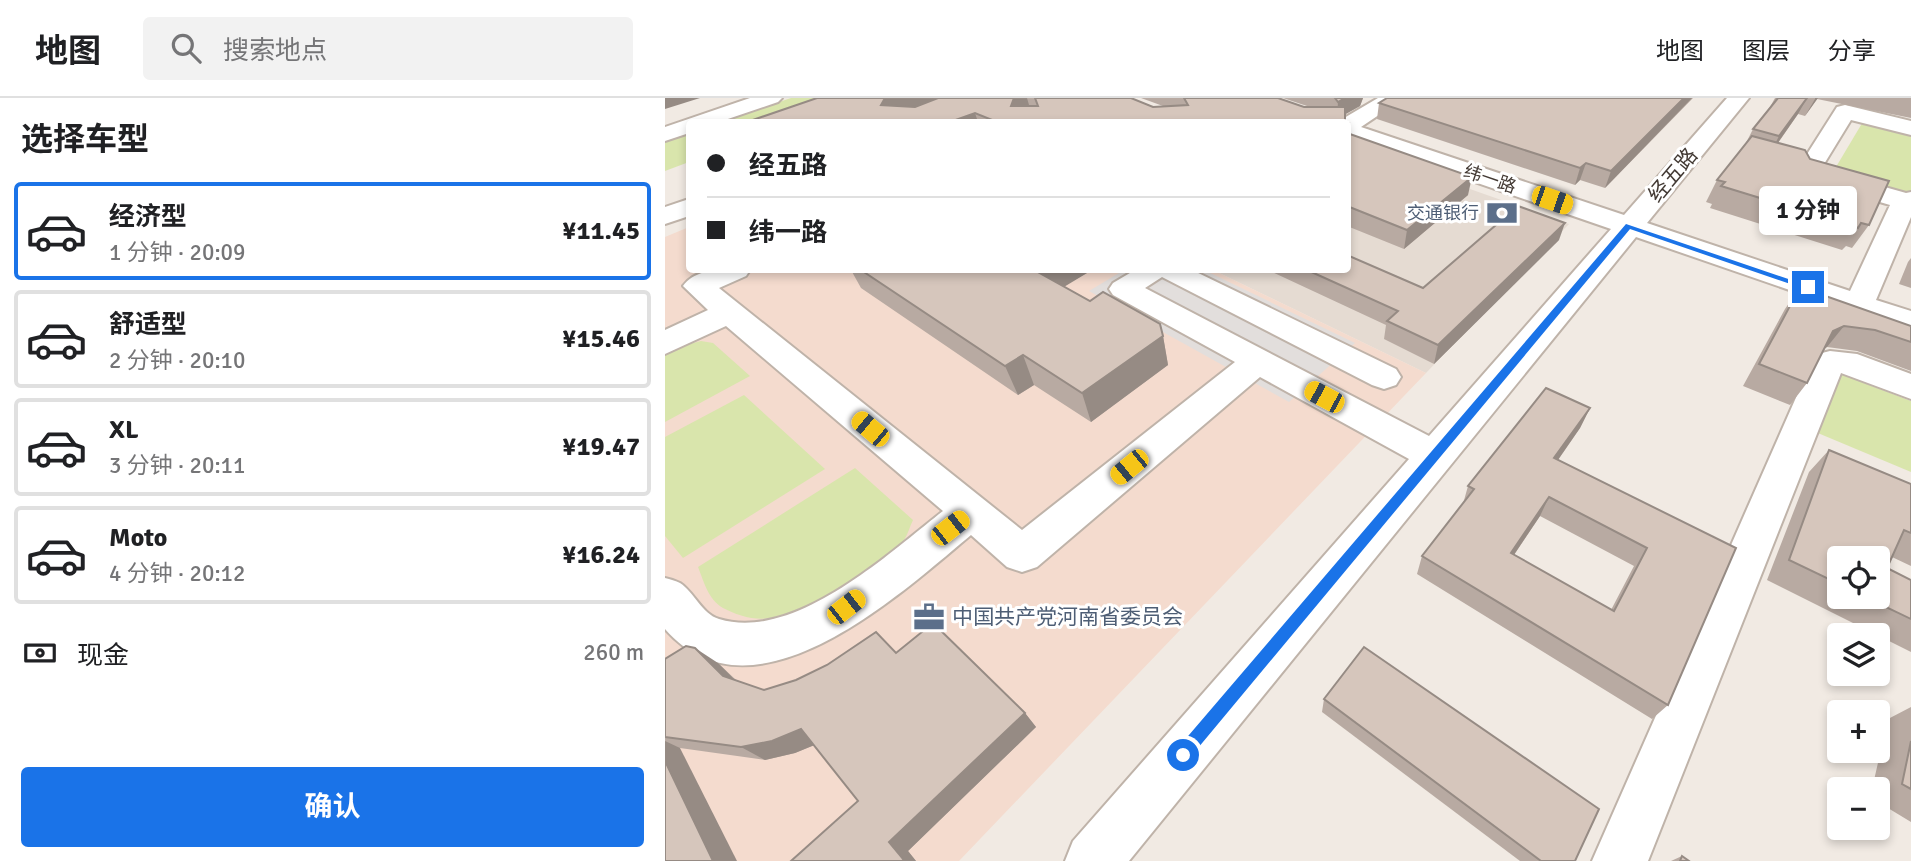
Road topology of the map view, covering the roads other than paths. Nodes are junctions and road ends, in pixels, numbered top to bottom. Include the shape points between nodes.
1 (771, 98) edge
2 (1393, 98) edge
3 (1738, 98) edge
4 (708, 119) edge
5 (1351, 125) edge
6 (686, 127) edge
7 (1911, 128) edge
8 (1351, 129) edge
9 (665, 134) edge
10 (1908, 200) edge
11 (686, 208) edge
12 (665, 216) edge
13 (1629, 226) junction
14 (729, 273) edge
15 (1149, 273) edge
16 (1176, 273) edge
17 (1859, 305) junction
18 (729, 312) junction
19 (1911, 323) edge
20 (665, 343) edge
21 (1258, 361) junction
22 (1384, 377) dead end
23 (1911, 387) edge
24 (1434, 456) junction
25 (971, 512) junction
26 (665, 597) edge
27 (1093, 861) edge
28 (1620, 861) edge

1 - 4 street
2 - 5 street
3 - 13 street, 经五路
6 - 9 street
7 - 10 street via 1845,112 1807,173
8 - 13 street, 纬一路
10 - 17 street
11 - 12 street
13 - 17 street, 纬一路
13 - 24 street, 经五路
14 - 18 street via 698,286
15 - 21 street via 1124,289
16 - 22 street
17 - 19 street, 纬一路
18 - 20 street
18 - 25 street
21 - 24 street
21 - 25 street via 1022,554
23 - 28 street via 1845,362 1830,362 1812,453
24 - 27 street, 经五路
25 - 26 street via 846,607 816,626 773,641 739,644 705,638

